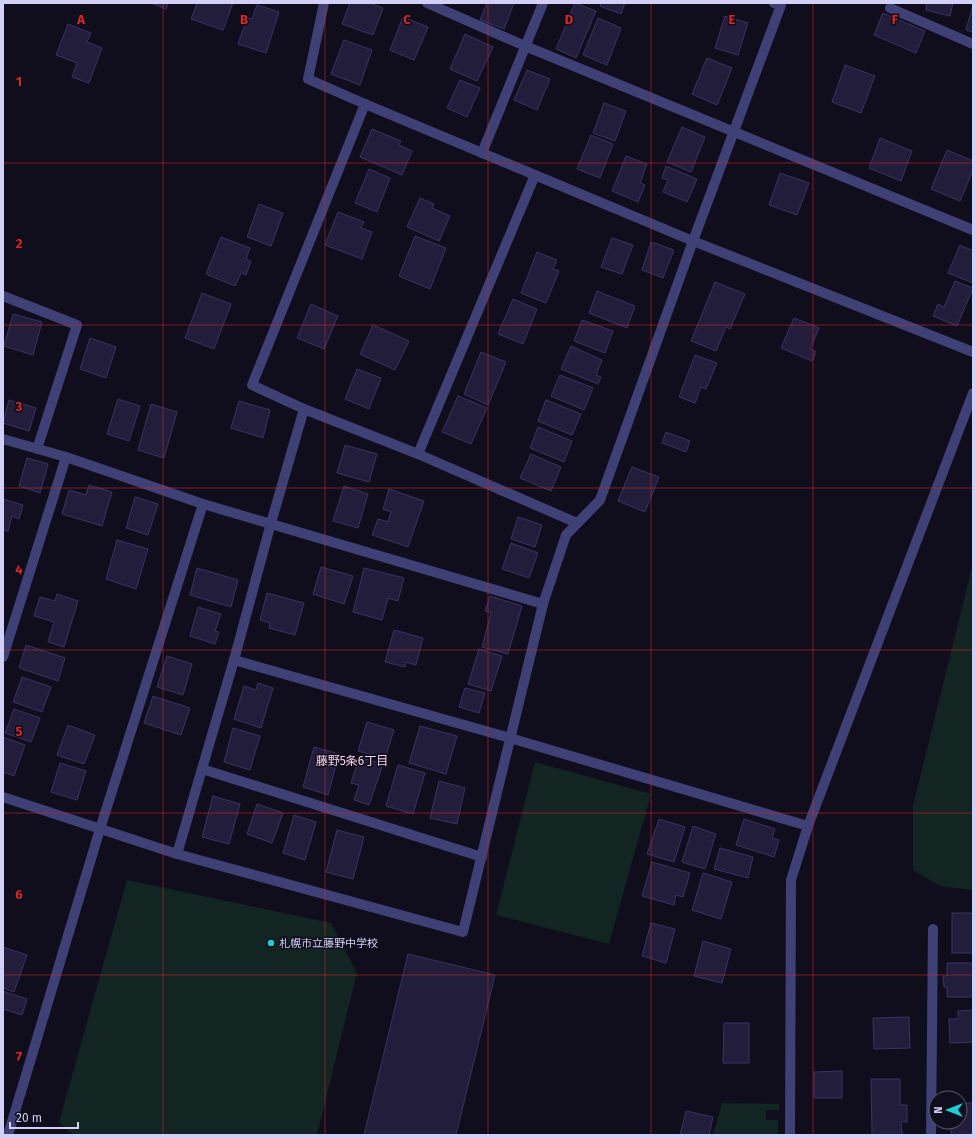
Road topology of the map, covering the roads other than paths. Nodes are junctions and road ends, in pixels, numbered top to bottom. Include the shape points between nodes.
1 (324, 3) edge
2 (427, 3) edge
3 (544, 3) edge
4 (774, 3) edge
5 (890, 8) dead end
6 (973, 44) edge
7 (525, 46) junction
8 (365, 104) junction
9 (734, 131) junction
10 (482, 152) junction
11 (535, 175) junction
12 (973, 230) edge
13 (693, 241) junction
14 (3, 296) edge
15 (973, 352) edge
16 (973, 393) edge
17 (304, 409) junction
18 (3, 439) edge
19 (37, 449) junction
20 (418, 454) junction
21 (66, 457) junction
22 (203, 504) junction
23 (271, 523) junction
24 (577, 523) junction
25 (543, 604) junction
26 (3, 657) edge
27 (234, 660) junction
28 (510, 738) junction
29 (202, 769) junction
30 (3, 797) edge
31 (808, 826) junction
32 (100, 829) junction
33 (178, 854) junction
34 (482, 857) junction
35 (933, 930) dead end
36 (3, 1132) edge
37 (8, 1135) edge
38 (790, 1135) edge
39 (931, 1135) edge

1 - 8 street via 308,79
2 - 7 street
3 - 7 street
4 - 9 street via 780,5
5 - 6 street
7 - 9 street
7 - 10 street
8 - 10 street
8 - 17 street via 252,385
9 - 12 street
9 - 13 street
10 - 11 street
11 - 13 street
11 - 20 street
13 - 15 street
13 - 24 street via 600,500
14 - 19 street via 77,325
16 - 31 street
17 - 20 street
17 - 23 street
18 - 19 street
19 - 21 street
20 - 24 street
21 - 22 street
21 - 26 street
22 - 23 street
22 - 32 street
23 - 25 street
23 - 27 street
24 - 25 street via 566,535
25 - 28 street
27 - 28 street
27 - 29 street
28 - 31 street
28 - 34 street
29 - 33 street
29 - 34 street
30 - 32 street
31 - 38 street via 791,880
32 - 33 street
32 - 37 street
33 - 34 street via 463,932
35 - 39 street
36 - 37 street

